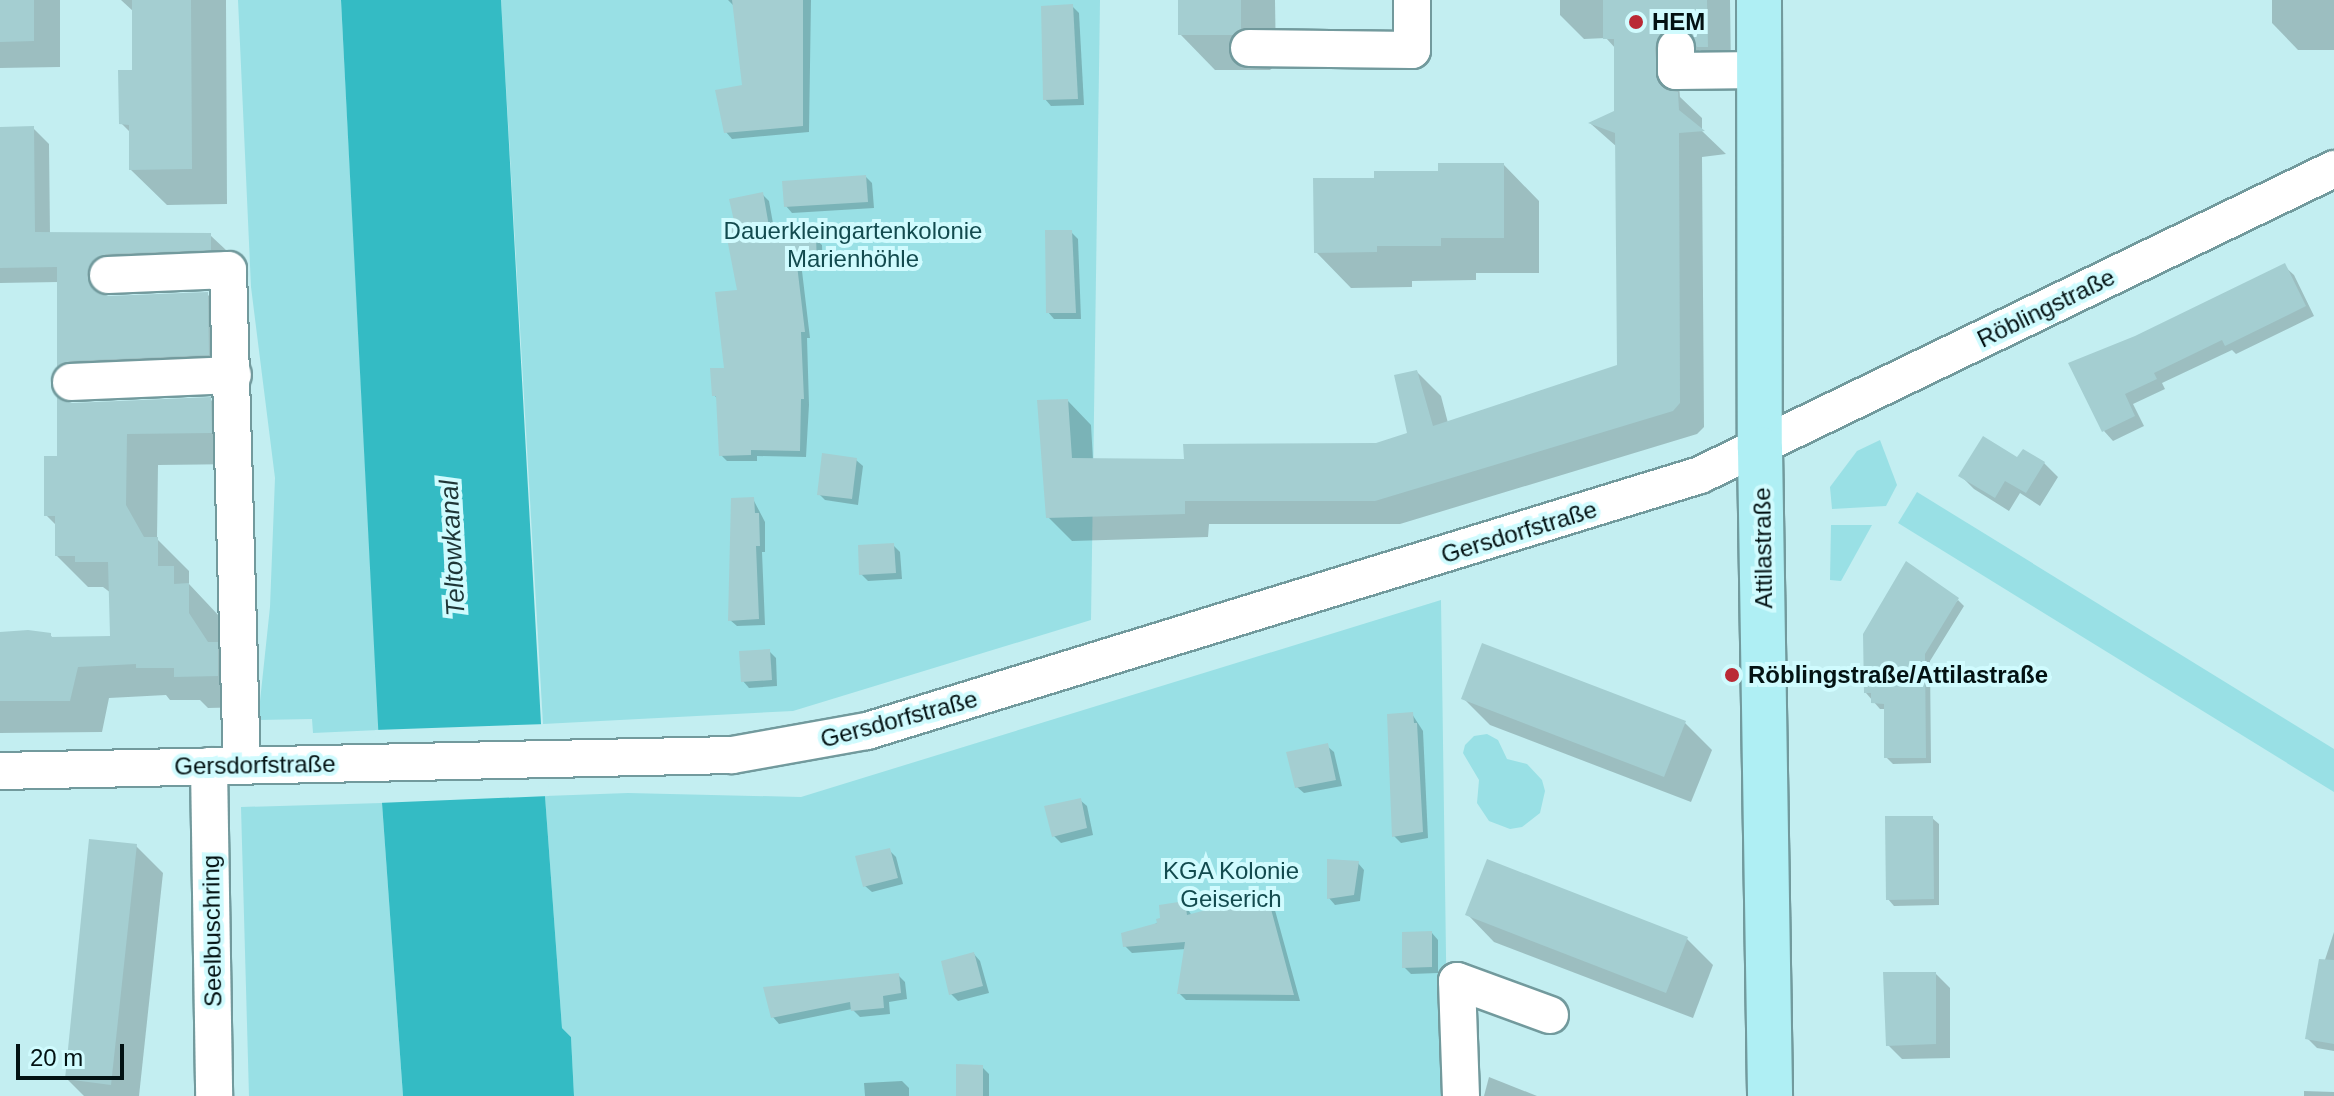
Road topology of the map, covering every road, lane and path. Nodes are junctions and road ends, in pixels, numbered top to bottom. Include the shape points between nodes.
1 (1412, 0) edge
2 (1759, 0) edge
3 (1249, 48) dead end
4 (1676, 48) tunnel mouth
5 (1759, 70) junction
6 (2334, 169) edge
7 (108, 275) dead end
8 (233, 375) junction
9 (71, 382) dead end
10 (1760, 449) junction
11 (226, 766) junction
12 (0, 771) edge
13 (1550, 1015) dead end
14 (214, 1096) edge
15 (1461, 1096) edge
16 (1770, 1096) edge

1 - 3 street via 1412,50
2 - 5 main road, Attilastraße
4 - 5 street via 1676,71
5 - 10 main road, Attilastraße
6 - 10 street, Röblingstraße
7 - 8 street, Seelbuschring via 228,270
8 - 9 street
8 - 11 street, Seelbuschring
10 - 11 street, Gersdorfstraße via 1636,496 867,731 732,755
10 - 16 main road, Attilastraße
11 - 12 street, Gersdorfstraße
11 - 14 street, Seelbuschring
13 - 15 street via 1457,981

